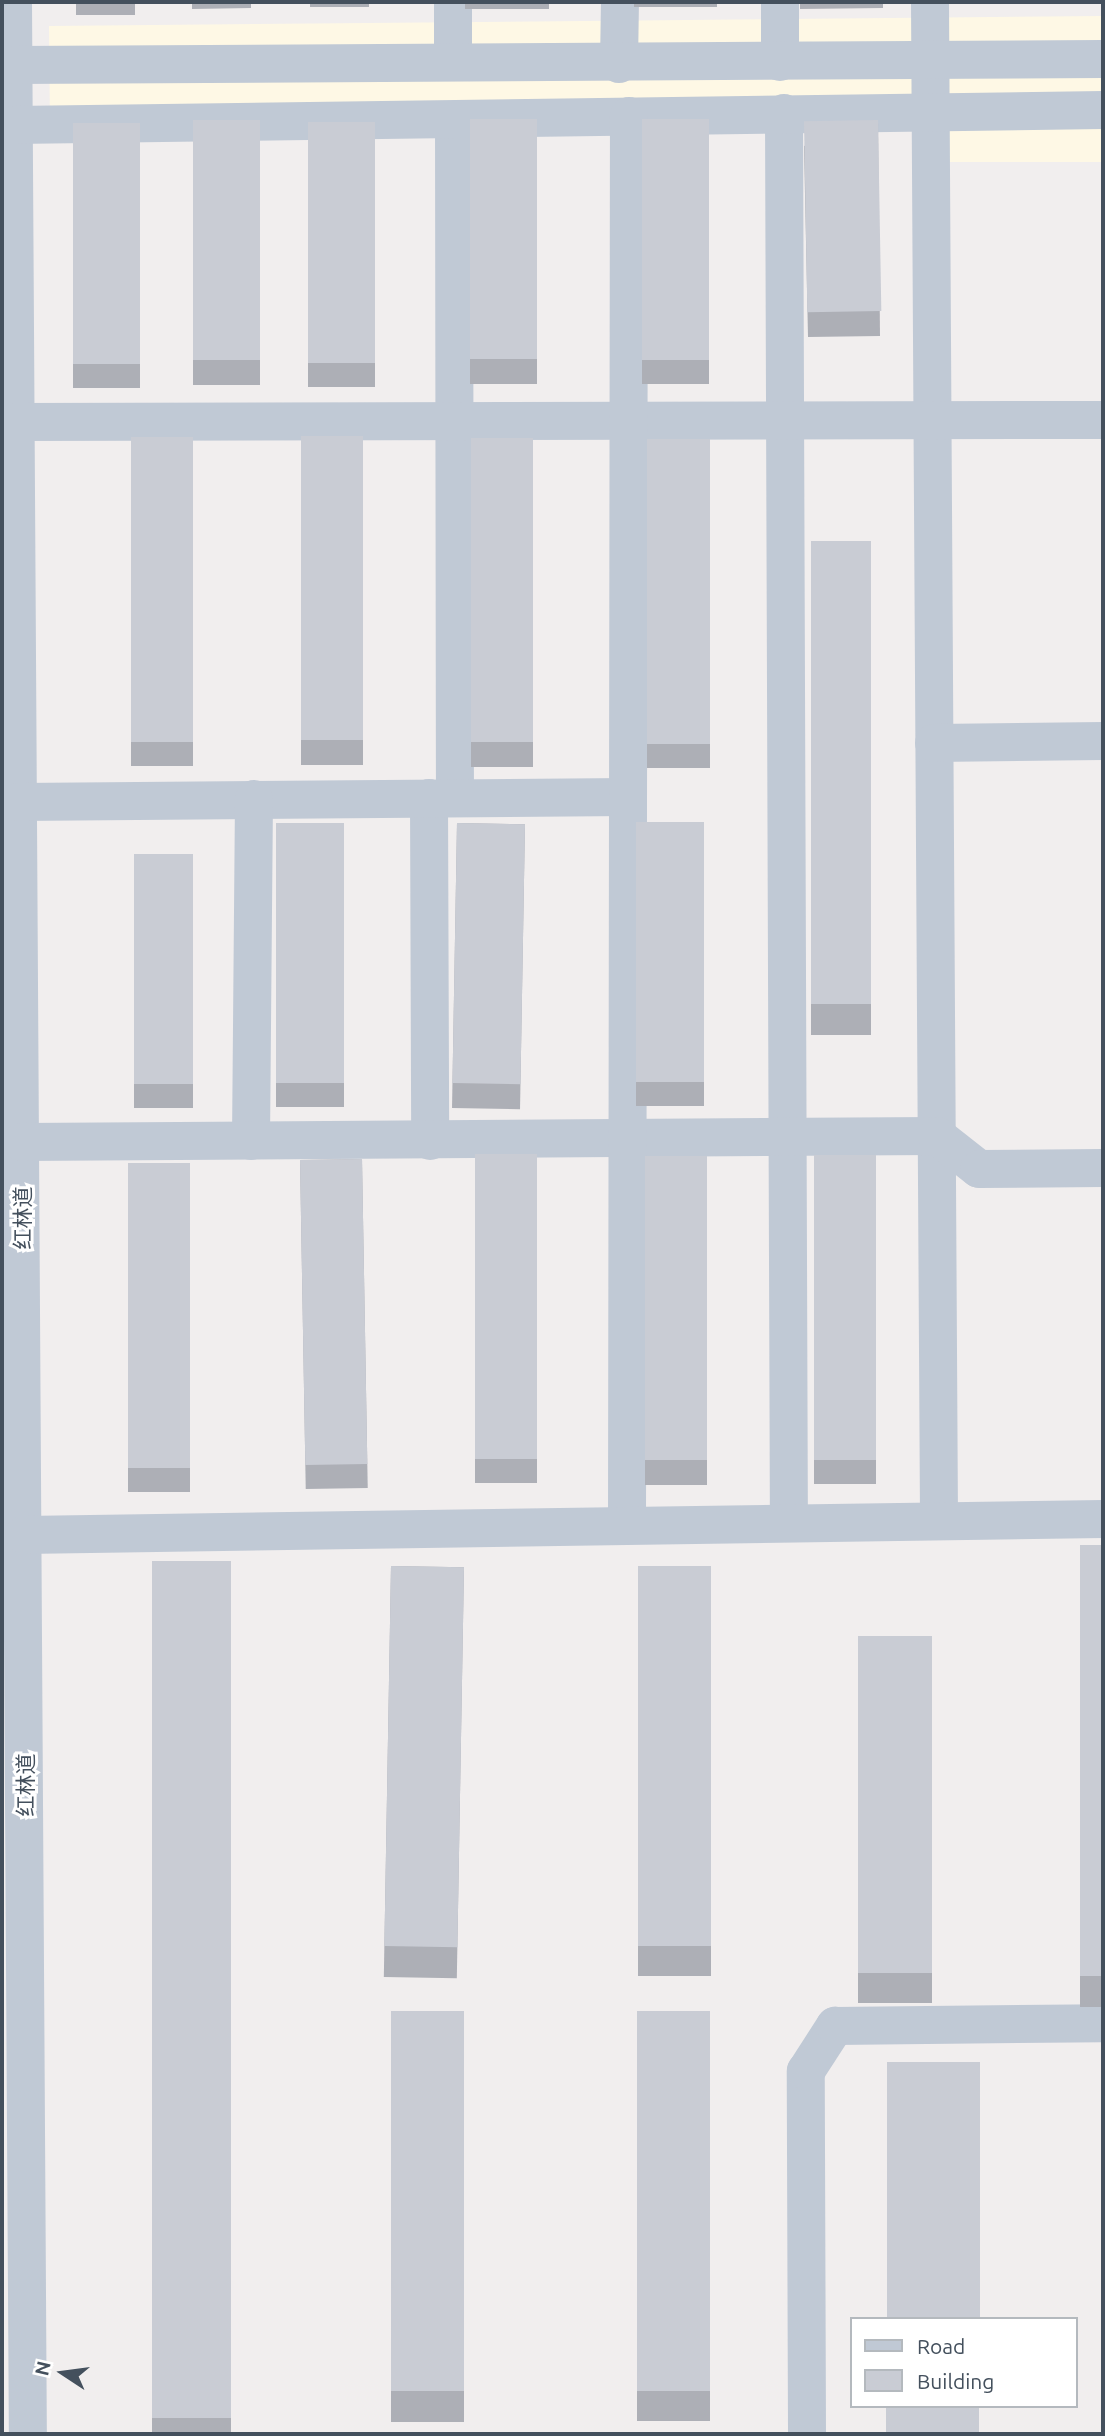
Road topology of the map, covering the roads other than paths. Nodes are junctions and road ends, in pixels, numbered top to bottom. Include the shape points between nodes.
1 (13, 2) edge
2 (453, 2) edge
3 (620, 2) edge
4 (780, 2) edge
5 (930, 2) edge
6 (930, 58) junction
7 (1103, 59) edge
8 (453, 61) junction
9 (780, 62) junction
10 (619, 64) junction
11 (13, 65) junction
12 (930, 110) junction
13 (1103, 110) edge
14 (784, 113) junction
15 (629, 116) junction
16 (454, 121) junction
17 (14, 125) junction
18 (628, 419) junction
19 (455, 420) junction
20 (1103, 420) edge
21 (786, 421) junction
22 (15, 422) junction
23 (932, 422) junction
24 (1103, 741) edge
25 (934, 743) junction
26 (628, 797) junction
27 (442, 798) junction
28 (254, 799) junction
29 (18, 802) junction
30 (937, 1136) junction
31 (791, 1137) junction
32 (628, 1138) junction
33 (251, 1140) junction
34 (430, 1141) junction
35 (21, 1142) junction
36 (1103, 1168) edge
37 (1103, 1519) edge
38 (939, 1520) junction
39 (789, 1522) junction
40 (626, 1525) junction
41 (24, 1535) junction
42 (1103, 2023) edge
43 (28, 2434) edge
44 (807, 2434) edge

1 - 11 street, 红林道
2 - 8 street
3 - 10 street
4 - 9 street
5 - 6 street
6 - 7 street
6 - 9 street
6 - 12 street
8 - 10 street
8 - 11 street
9 - 10 street
11 - 17 street, 红林道
12 - 13 street
12 - 14 street
12 - 23 street
14 - 15 street
14 - 21 street
15 - 16 street
15 - 18 street
16 - 17 street
16 - 19 street
17 - 22 street, 红林道
18 - 19 street
18 - 21 street
18 - 26 street
19 - 22 street
19 - 27 street
20 - 23 street
21 - 23 street
21 - 31 street
22 - 29 street, 红林道
23 - 25 street
24 - 25 street
25 - 30 street
26 - 27 street
26 - 32 street
27 - 28 street
27 - 34 street
28 - 29 street
28 - 33 street
29 - 35 street, 红林道
30 - 31 street
30 - 36 street via 979,1169
30 - 38 street
31 - 32 street
31 - 39 street
32 - 34 street
32 - 40 street
33 - 34 street
33 - 35 street
35 - 41 street, 红林道
37 - 38 street
38 - 39 street
39 - 40 street
40 - 41 street
41 - 43 street, 红林道
42 - 44 street via 835,2026 806,2071

